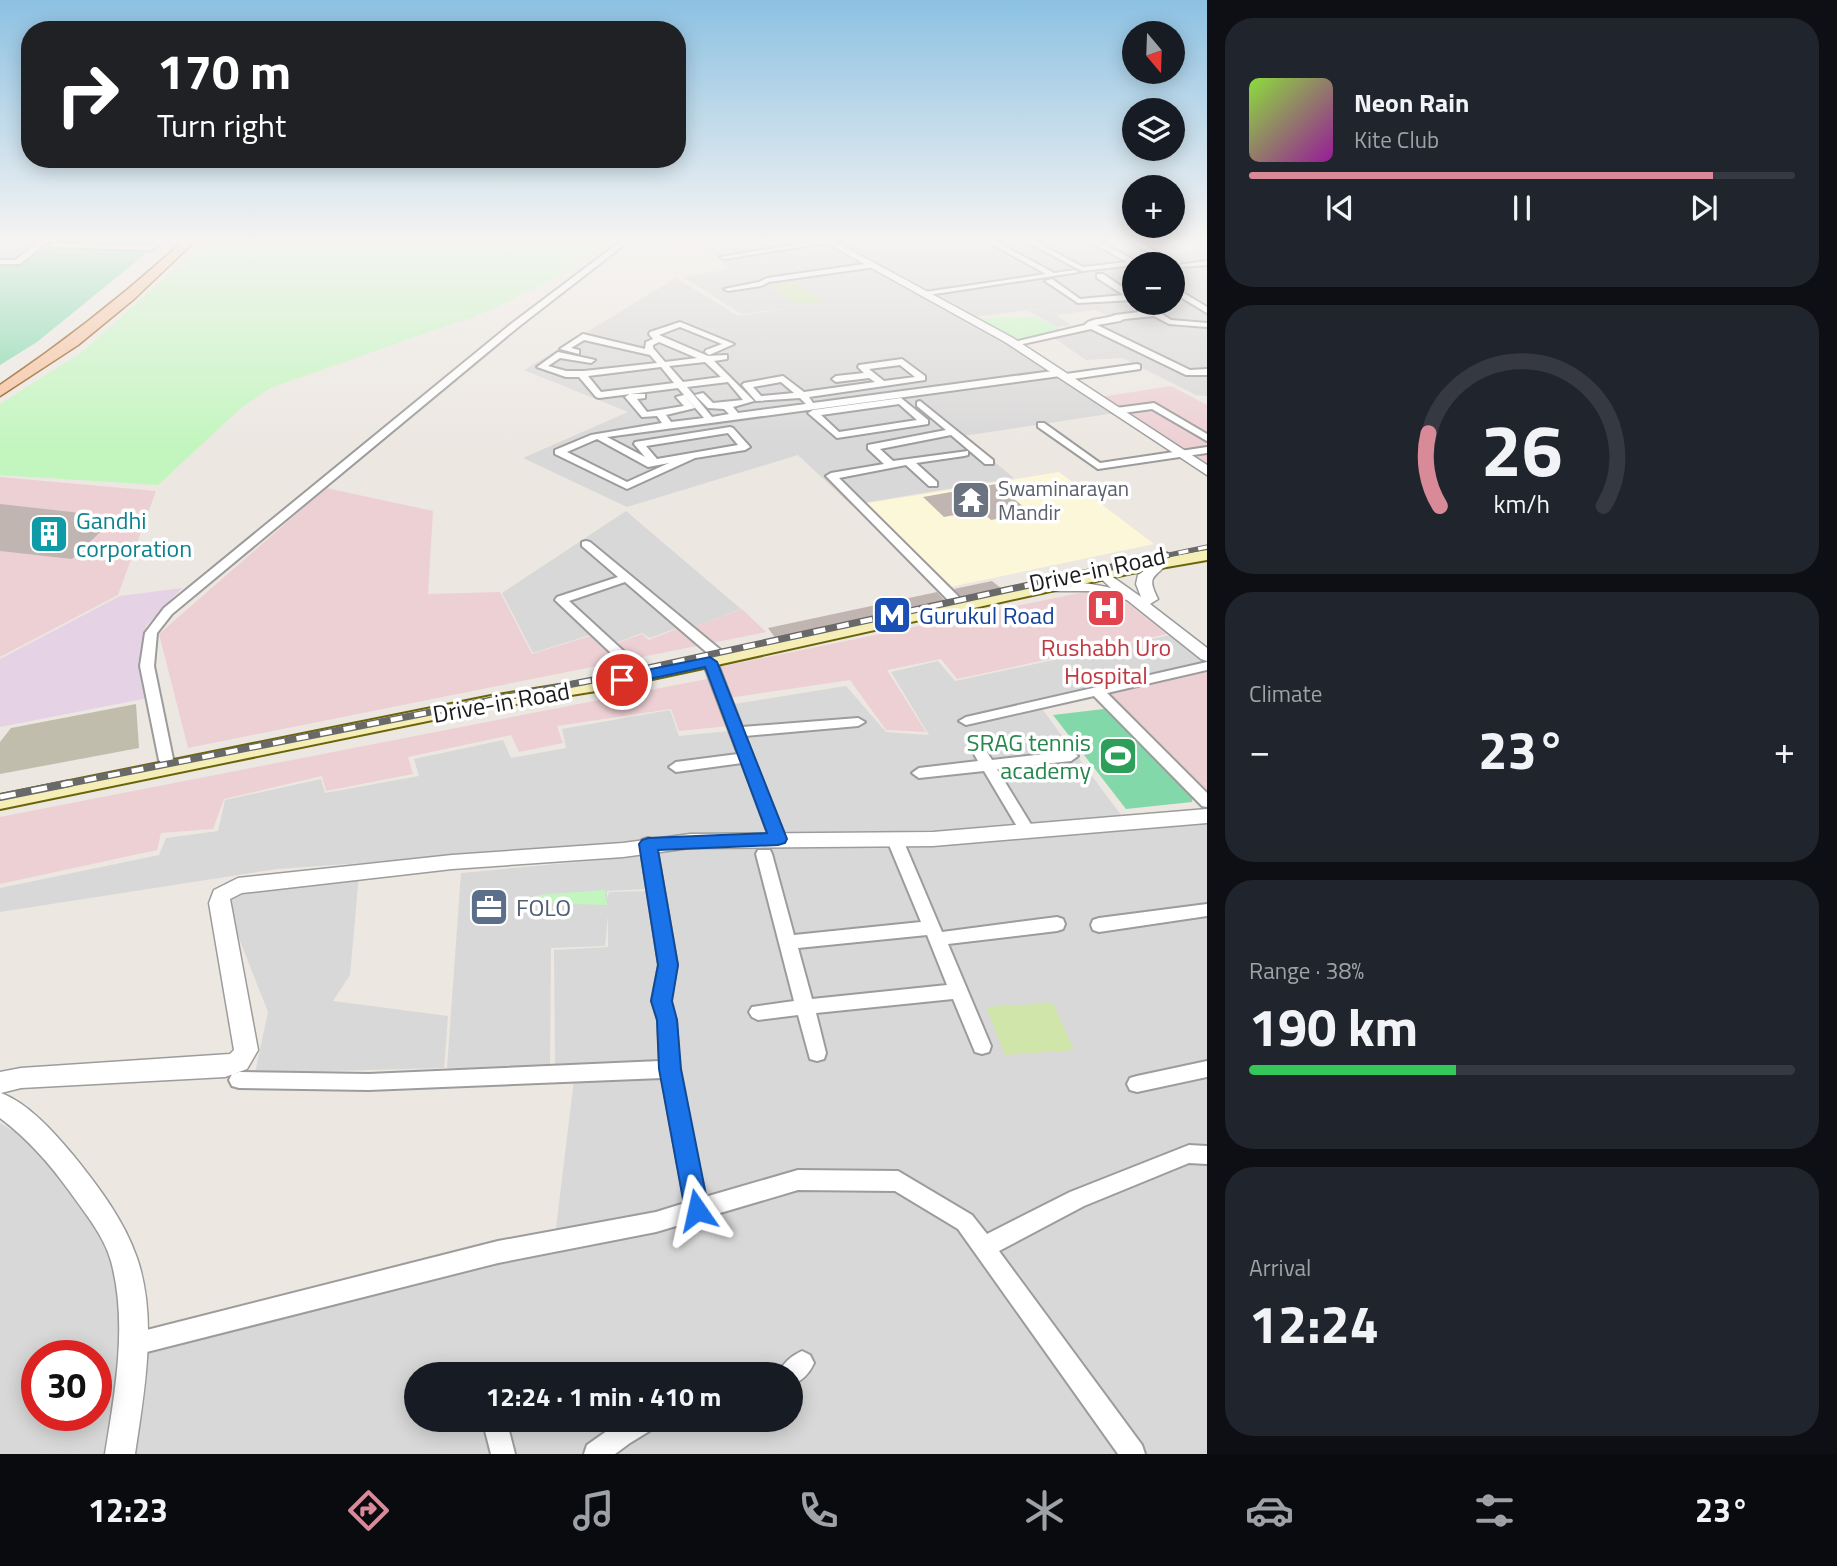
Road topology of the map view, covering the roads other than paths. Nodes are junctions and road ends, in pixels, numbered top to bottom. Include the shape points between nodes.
1 (95, 309) edge
2 (114, 309) edge
3 (537, 309) edge
4 (952, 309) edge
5 (1136, 315) edge
6 (1159, 315) edge
7 (1207, 325) edge
8 (1093, 326) junction
9 (704, 333) junction
10 (694, 337) dead end
11 (659, 339) junction
12 (684, 341) dead end
13 (1014, 343) junction
14 (615, 344) junction
15 (673, 345) junction
16 (606, 350) dead end
17 (1164, 351) dead end
18 (653, 353) junction
19 (1149, 354) junction
20 (724, 357) dead end
21 (702, 358) junction
22 (1186, 359) dead end
23 (591, 360) junction
24 (1167, 363) junction
25 (663, 365) junction
26 (1137, 367) dead end
27 (621, 370) junction
28 (828, 372) dead end
29 (1060, 372) junction
30 (1207, 372) edge
31 (569, 374) junction
32 (581, 374) junction
33 (871, 375) junction
34 (0, 379) edge
35 (836, 379) junction
36 (730, 381) junction
37 (882, 384) junction
38 (687, 386) junction
39 (847, 389) junction
40 (638, 390) junction
41 (906, 391) junction
42 (0, 392) edge
43 (614, 393) junction
44 (630, 397) junction
45 (859, 403) junction
46 (812, 404) junction
47 (729, 409) junction
48 (1116, 411) junction
49 (708, 416) junction
50 (667, 420) junction
51 (878, 421) junction
52 (1041, 425) dead end
53 (953, 432) junction
54 (598, 436) junction
55 (684, 437) junction
56 (1207, 438) edge
57 (911, 439) junction
58 (1207, 450) edge
59 (964, 453) dead end
60 (1181, 454) junction
61 (695, 456) junction
62 (933, 458) junction
63 (909, 462) junction
64 (989, 462) dead end
65 (888, 466) dead end
66 (662, 471) junction
67 (1207, 471) edge
68 (933, 484) dead end
69 (586, 544) dead end
70 (1207, 547) edge
71 (1207, 555) edge
72 (1162, 562) junction
73 (1106, 570) junction
74 (626, 578) junction
75 (1046, 587) junction
76 (954, 599) junction
77 (1144, 600) junction
78 (1207, 645) edge
79 (1207, 656) edge
80 (716, 658) junction
81 (1207, 666) edge
82 (635, 668) junction
83 (1097, 691) junction
84 (966, 721) dead end
85 (858, 722) dead end
86 (737, 732) junction
87 (977, 747) dead end
88 (1071, 756) dead end
89 (747, 758) junction
90 (169, 764) junction
91 (989, 765) junction
92 (676, 767) dead end
93 (919, 773) dead end
94 (0, 792) edge
95 (0, 802) edge
96 (1207, 802) edge
97 (1207, 816) edge
98 (1027, 831) junction
99 (895, 840) junction
100 (648, 844) junction
101 (771, 846) junction
102 (1207, 910) edge
103 (1057, 924) dead end
104 (1100, 925) dead end
105 (935, 934) junction
106 (787, 942) junction
107 (959, 991) junction
108 (805, 1008) junction
109 (758, 1013) dead end
110 (982, 1046) dead end
111 (817, 1053) dead end
112 (670, 1069) junction
113 (1207, 1069) edge
114 (239, 1080) dead end
115 (0, 1083) edge
116 (1137, 1084) dead end
117 (0, 1104) edge
118 (1207, 1155) edge
119 (697, 1210) junction
120 (984, 1247) junction
121 (131, 1345) junction
122 (497, 1432) edge
123 (625, 1432) edge
124 (120, 1454) edge
125 (503, 1454) edge
126 (596, 1454) edge
127 (1133, 1454) edge

1 - 34 main road
2 - 42 main road
3 - 90 street via 168,611 151,633 147,666
4 - 13 street
5 - 8 street via 1088,324
6 - 7 street via 1169,322
8 - 13 street
8 - 19 street
9 - 10 street
9 - 11 street via 678,324 653,334
9 - 21 street via 730,344
11 - 15 street
11 - 18 street via 649,345
12 - 15 street
13 - 29 street
14 - 16 street
14 - 18 street
14 - 23 street via 583,337 564,349 596,356
15 - 21 street
17 - 19 street
18 - 25 street
19 - 24 street
20 - 21 street
21 - 25 street
21 - 36 street
22 - 24 street
23 - 31 street
23 - 31 street via 558,355 541,367
24 - 30 street via 1189,373
25 - 27 street
25 - 38 street
26 - 29 street
27 - 32 street
27 - 40 street
28 - 35 street
29 - 41 street
29 - 48 street
31 - 32 street
32 - 43 street via 598,394
33 - 35 street
33 - 37 street
33 - 37 street via 862,368 899,362 922,378
35 - 39 street
36 - 38 street
36 - 47 street via 749,400
37 - 39 street
38 - 40 street
38 - 47 street via 711,406
38 - 49 street
39 - 46 street
40 - 43 street
41 - 45 street
41 - 46 street
41 - 53 street
43 - 44 street
44 - 50 street via 645,415
44 - 50 street via 675,391 690,408
45 - 46 street
45 - 51 street
45 - 51 street via 901,401 926,421
46 - 46 street via 762,399 747,385 785,379
46 - 47 street
46 - 50 street
46 - 51 street via 813,413 837,435
47 - 49 street
48 - 56 street via 1154,406
48 - 60 street
49 - 50 street
50 - 54 street
50 - 55 street
52 - 60 street via 1098,466
53 - 57 street
53 - 64 street
54 - 66 street
54 - 66 street via 559,452 624,485
55 - 61 street
55 - 61 street via 639,444 655,462
55 - 61 street via 730,430 745,446
57 - 62 street
57 - 63 street via 872,447 890,464
58 - 60 street
59 - 62 street
60 - 67 street
61 - 66 street
62 - 63 street
63 - 68 street
65 - 76 street via 831,476
69 - 74 street
70 - 73 main road, Drive-in Road
71 - 72 main road, Drive-in Road
72 - 73 main road, Drive-in Road
72 - 77 street via 1145,575
73 - 75 main road, Drive-in Road
73 - 76 main road, Drive-in Road
73 - 77 street
74 - 80 street
74 - 82 street via 561,600
75 - 77 street via 1091,587
75 - 80 main road, Drive-in Road
76 - 80 main road, Drive-in Road
77 - 78 street
77 - 79 street
80 - 82 main road, Drive-in Road
80 - 86 street
80 - 90 main road, Drive-in Road via 596,685
81 - 83 street
82 - 90 main road, Drive-in Road via 488,694
83 - 84 street
83 - 96 street
85 - 86 street
86 - 89 street
87 - 91 street
88 - 91 street
89 - 92 street
89 - 101 street
90 - 94 main road, Drive-in Road
90 - 95 main road, Drive-in Road
91 - 93 street
91 - 98 street
97 - 98 street
98 - 99 street
99 - 101 street
99 - 105 street
100 - 101 street
100 - 112 street via 668,965 661,1001
100 - 115 street via 238,886 221,895 219,903 246,1049 243,1058 225,1067
101 - 106 street
102 - 104 street
103 - 105 street
105 - 106 street
105 - 107 street
106 - 108 street
107 - 108 street
107 - 110 street
108 - 109 street
108 - 111 street
112 - 114 street via 369,1082
112 - 119 street
113 - 116 street
117 - 121 street via 34,1130 94,1203 124,1260
118 - 120 street via 1189,1154 1077,1199
119 - 120 street via 798,1180 898,1181 965,1222
119 - 121 street via 498,1252
120 - 127 street
121 - 124 street
122 - 125 street
123 - 126 street

